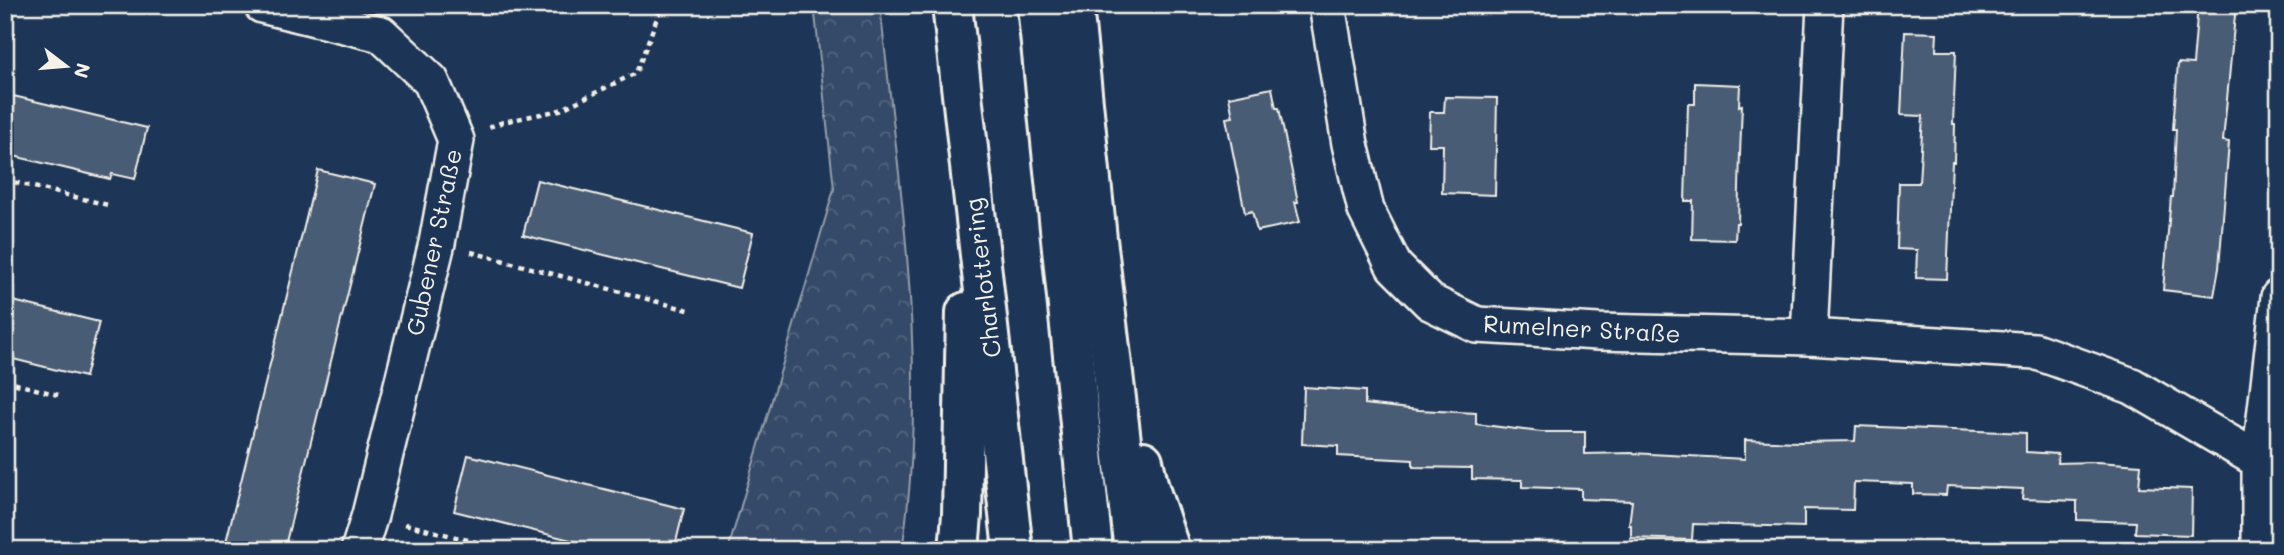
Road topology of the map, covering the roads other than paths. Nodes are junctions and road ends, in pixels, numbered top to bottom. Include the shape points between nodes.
1 (262, 5) edge
2 (952, 5) edge
3 (1037, 5) edge
4 (1073, 5) edge
5 (1327, 5) edge
6 (1825, 5) edge
7 (969, 163) junction
8 (1097, 239) junction
9 (2279, 297) edge
10 (1809, 337) junction
11 (2260, 461) junction
12 (359, 550) edge
13 (959, 550) edge
14 (1013, 550) edge
15 (1093, 550) edge
16 (1134, 550) edge
17 (1170, 550) edge
18 (2260, 550) edge

1 - 12 street, Gubener Straße via 381,34 431,82 456,140 437,243
2 - 7 highway, Charlottering
3 - 15 highway
4 - 8 highway
5 - 10 street, Rumelner Straße via 1366,210 1394,266 1430,302 1478,325
6 - 10 street
7 - 13 highway
7 - 14 highway, Charlottering
8 - 16 highway
8 - 17 highway via 1149,488
9 - 11 street
10 - 11 street, Rumelner Straße via 2035,351 2132,386
11 - 18 street

